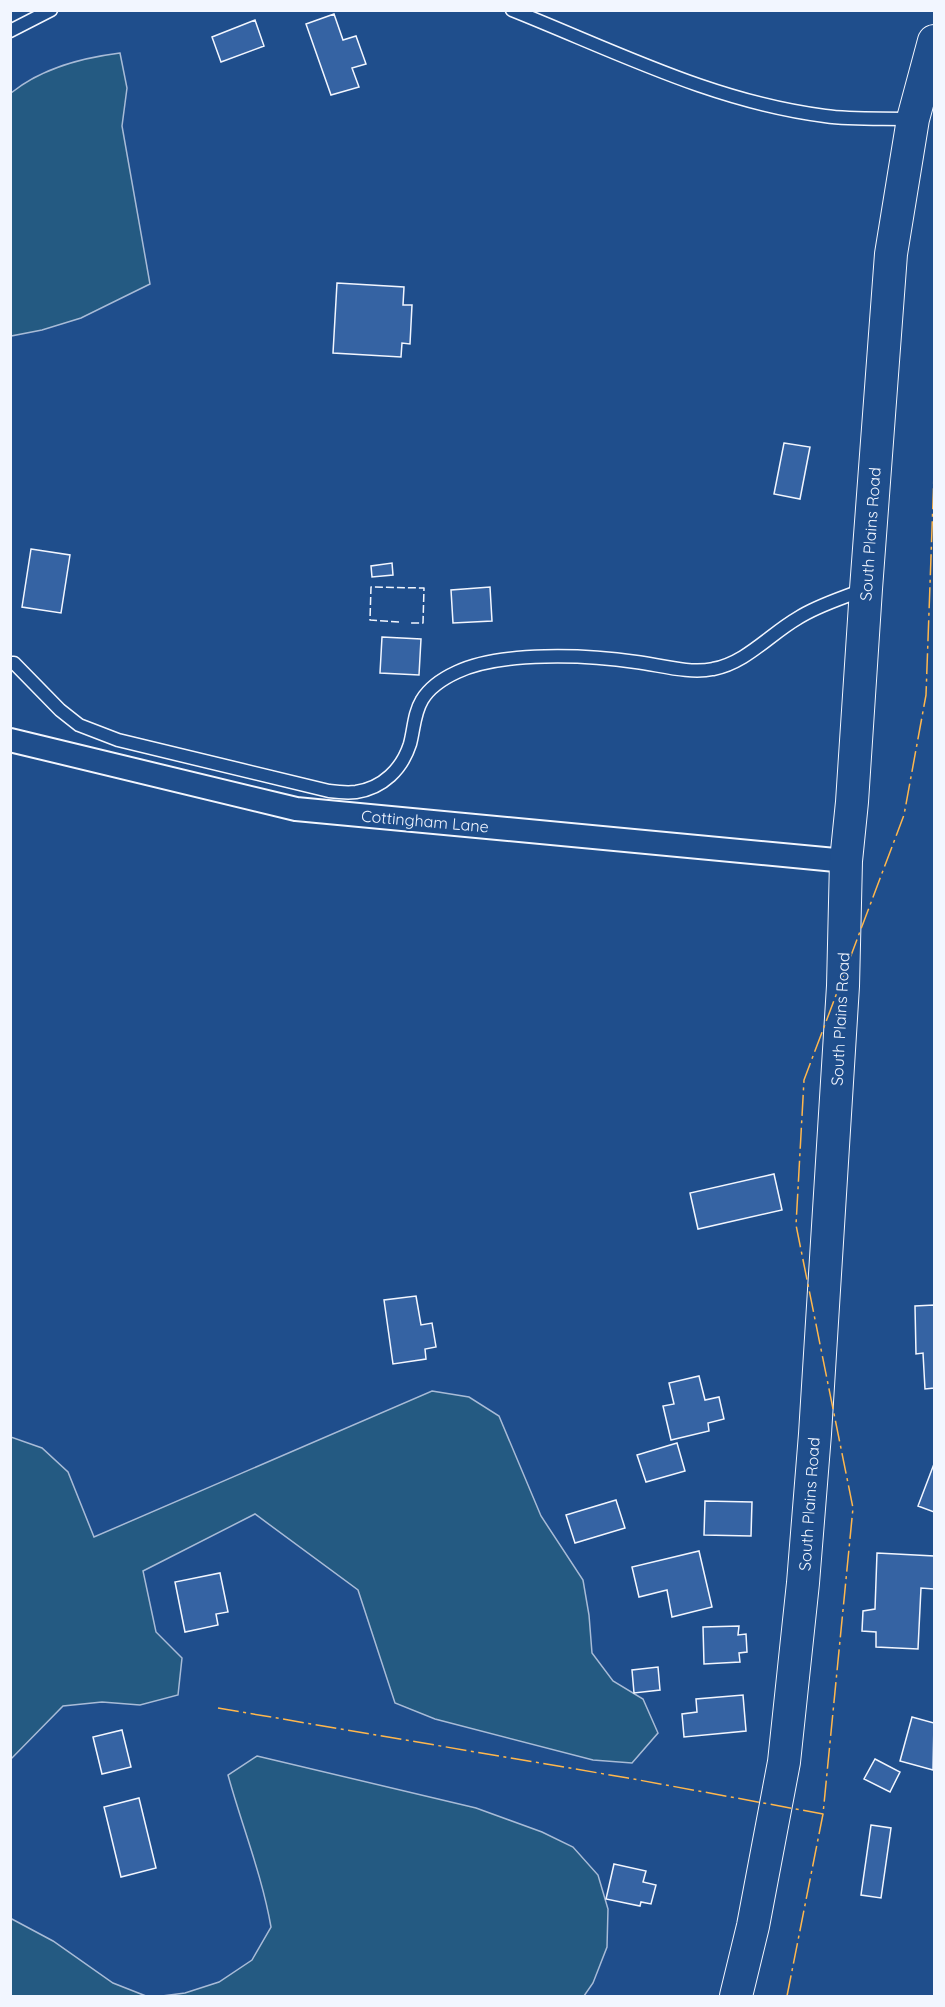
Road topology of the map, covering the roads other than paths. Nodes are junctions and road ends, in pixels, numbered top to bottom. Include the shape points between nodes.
1 (51, 10) edge
2 (512, 10) edge
3 (10, 31) edge
4 (934, 41) edge
5 (913, 119) junction
6 (866, 589) junction
7 (10, 663) edge
8 (10, 740) edge
9 (846, 861) junction
10 (736, 1996) edge

1 - 3 lane
2 - 5 lane via 699,87 748,101 825,117
4 - 5 main road, South Plains Road
5 - 6 main road, South Plains Road via 891,254
6 - 7 lane via 799,616 741,658 712,669 697,671 617,659 528,656 456,672 421,701 403,762 393,774 372,788 355,792 328,791 118,740 79,725
6 - 9 main road, South Plains Road
8 - 9 street, Cottingham Lane via 296,809
9 - 10 main road, South Plains Road via 841,1020 803,1583 784,1762

